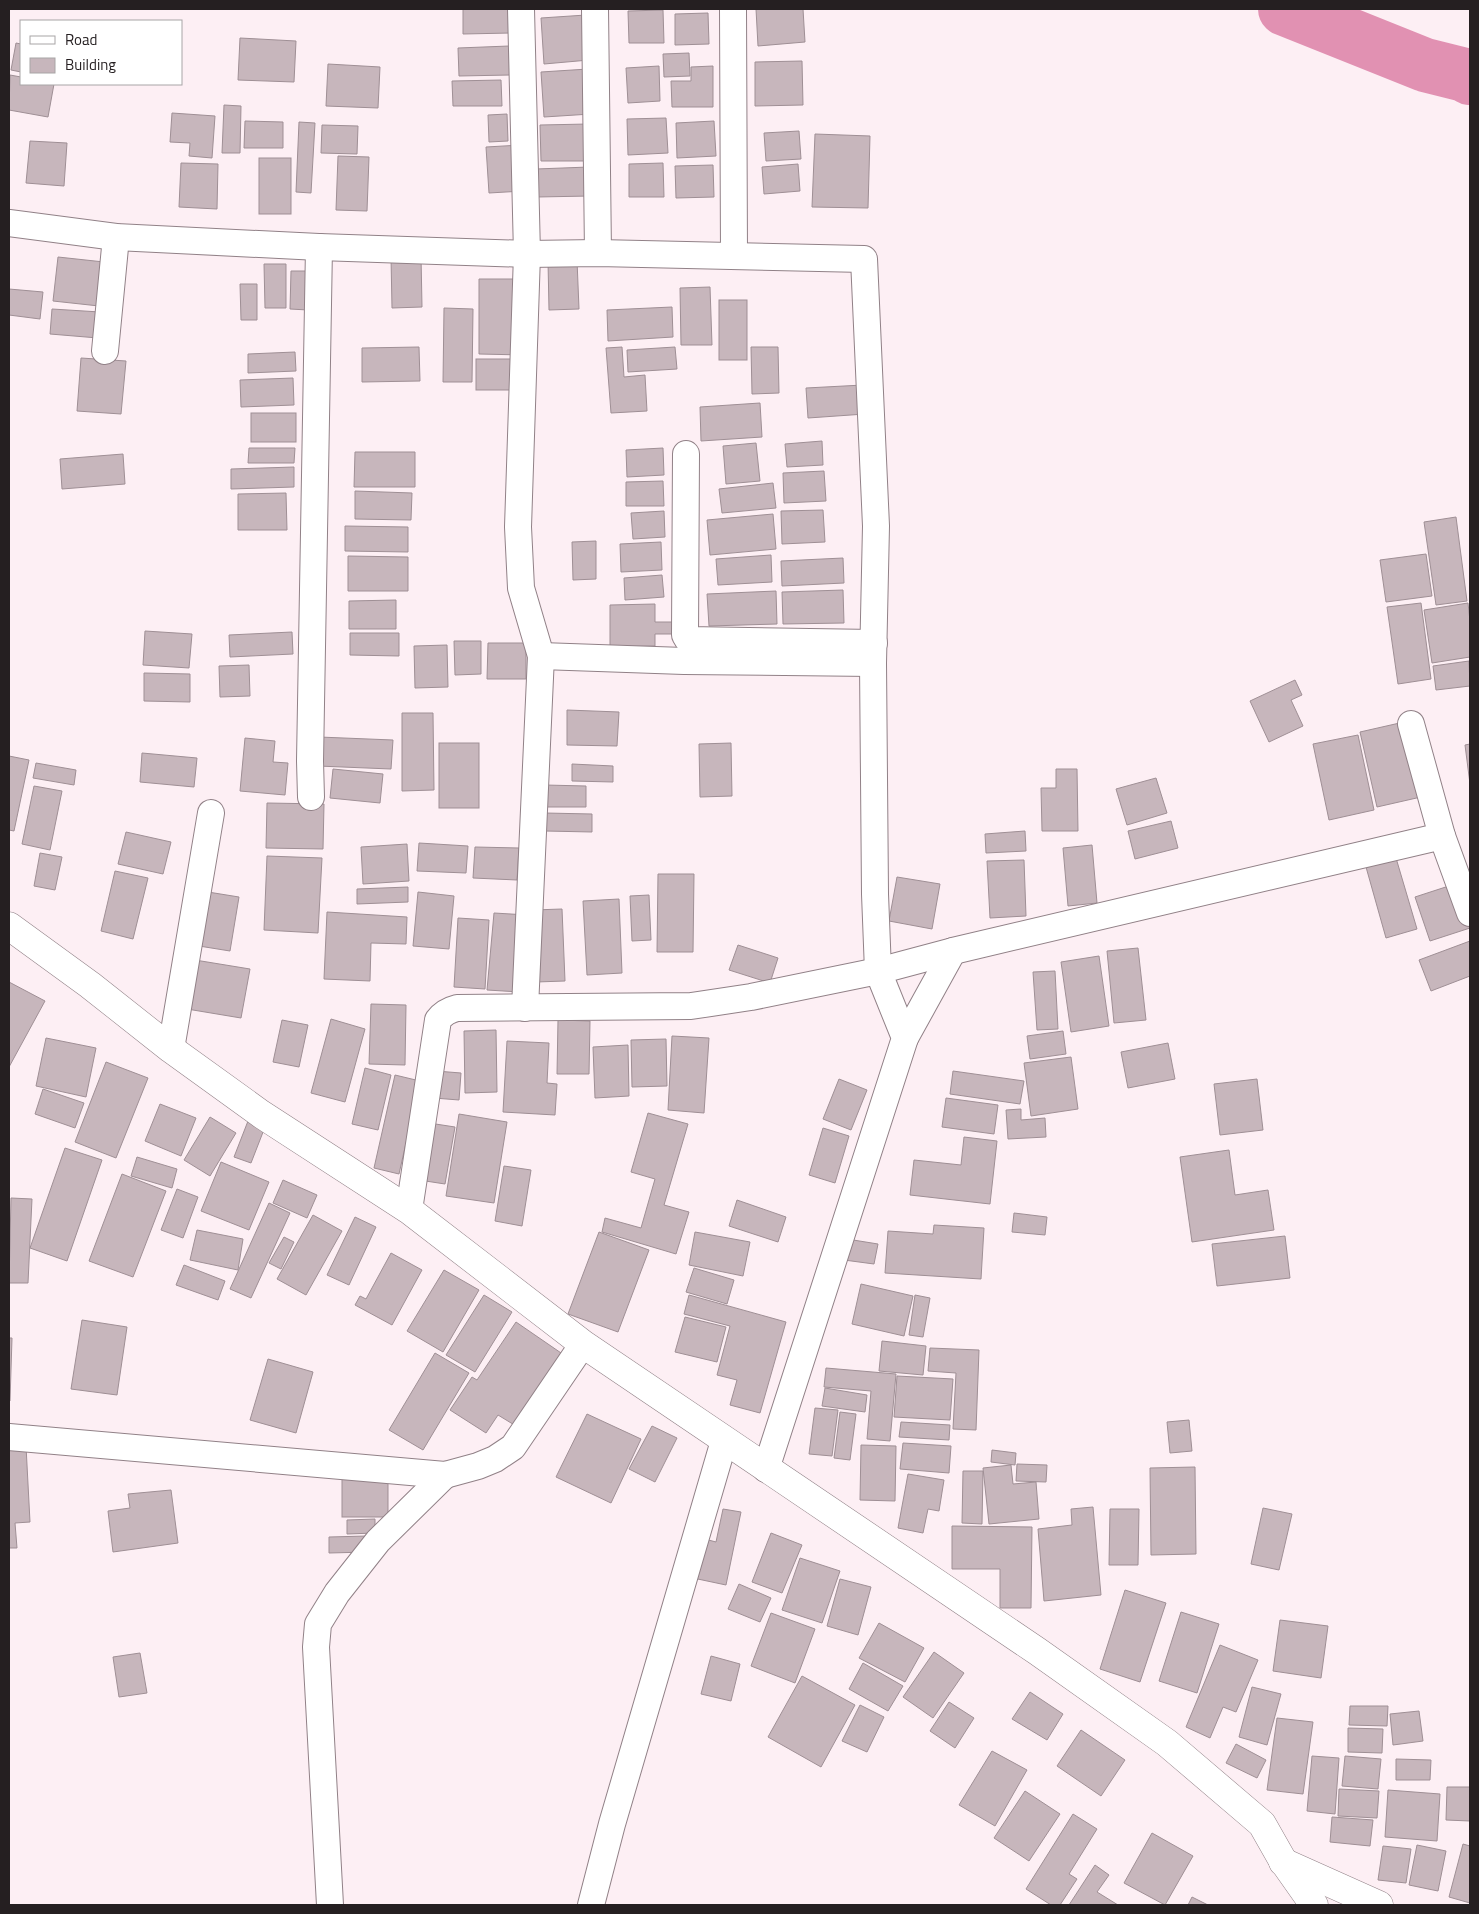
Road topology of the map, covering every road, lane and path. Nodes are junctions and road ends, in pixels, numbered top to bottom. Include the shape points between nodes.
1 (521, 9) edge
2 (595, 9) edge
3 (733, 9) edge
4 (9, 223) edge
5 (116, 237) junction
6 (319, 247) junction
7 (598, 252) junction
8 (527, 254) junction
9 (734, 255) junction
10 (105, 351) dead end
11 (686, 454) dead end
12 (874, 653) junction
13 (541, 656) junction
14 (1411, 724) dead end
15 (311, 797) dead end
16 (211, 812) dead end
17 (1442, 836) junction
18 (1470, 913) edge
19 (9, 926) edge
20 (953, 951) junction
21 (878, 971) junction
22 (525, 1008) junction
23 (905, 1038) junction
24 (171, 1049) junction
25 (409, 1210) junction
26 (583, 1344) junction
27 (9, 1437) edge
28 (724, 1441) junction
29 (766, 1469) junction
30 (446, 1475) junction
31 (1283, 1862) junction
32 (330, 1905) edge
33 (590, 1905) edge
34 (1314, 1905) edge
35 (1379, 1905) edge

1 - 8 street
2 - 7 street
3 - 9 street
4 - 5 street
5 - 6 street
5 - 10 street
6 - 8 street
6 - 15 street
7 - 8 street
7 - 9 street
8 - 13 street via 518,526 521,588
9 - 12 street via 864,260 876,526
11 - 12 street via 685,635 688,640
12 - 13 street via 684,661
12 - 21 street
13 - 22 street
14 - 17 street
16 - 24 street
17 - 18 street
17 - 20 street
19 - 24 street
20 - 21 street
20 - 23 street
21 - 22 street via 691,1006
21 - 23 street
22 - 25 street via 457,1008 438,1020
23 - 29 street
24 - 25 street via 261,1114
25 - 26 street
26 - 28 street
26 - 30 street via 513,1447 487,1462
27 - 30 street
28 - 29 street
28 - 33 street
29 - 31 street via 1037,1651 1167,1743 1262,1824
30 - 32 street via 378,1542 337,1593 318,1624 316,1647
31 - 34 street
31 - 35 street

